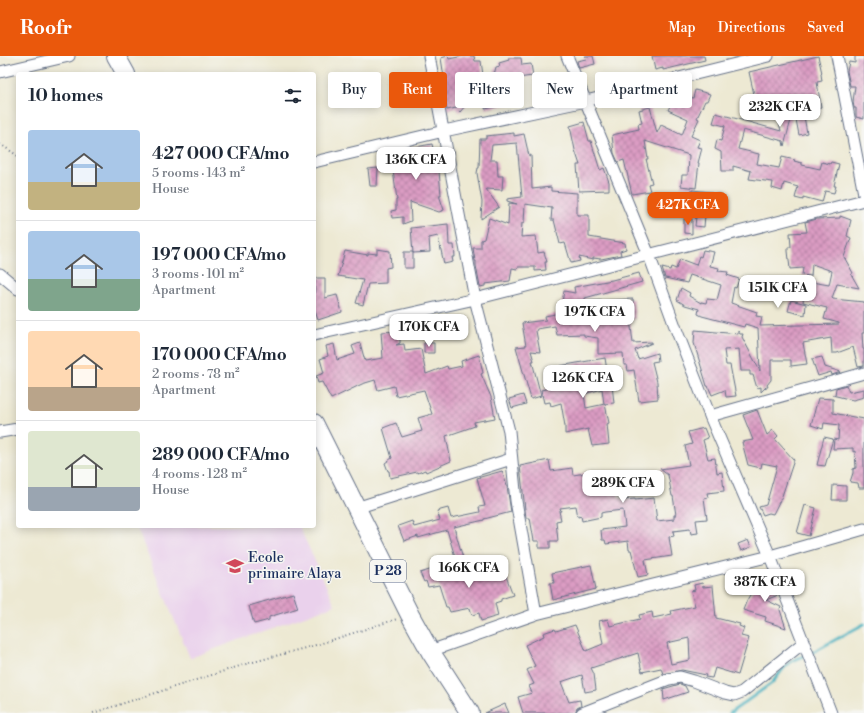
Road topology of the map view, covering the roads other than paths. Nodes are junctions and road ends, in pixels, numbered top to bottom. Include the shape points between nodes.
1 (70, 56) edge
2 (116, 56) edge
3 (429, 56) edge
4 (567, 56) edge
5 (768, 56) edge
6 (837, 56) edge
7 (0, 72) edge
8 (125, 72) edge
9 (574, 72) edge
10 (587, 101) edge
11 (587, 103) edge
12 (553, 108) edge
13 (444, 131) junction
14 (316, 162) edge
15 (864, 194) edge
16 (864, 200) edge
17 (648, 255) junction
18 (0, 274) edge
19 (16, 287) edge
20 (475, 299) junction
21 (316, 335) edge
22 (864, 373) edge
23 (710, 416) junction
24 (16, 429) edge
25 (316, 429) edge
26 (0, 432) edge
27 (512, 460) junction
28 (356, 508) junction
29 (864, 529) edge
30 (770, 556) junction
31 (536, 614) junction
32 (804, 643) junction
33 (430, 651) junction
34 (470, 713) edge
35 (582, 713) edge
36 (831, 713) edge

1 - 7 street
2 - 8 main road
3 - 13 street
4 - 9 street
5 - 10 street
6 - 15 street
11 - 17 street
12 - 13 street
13 - 14 street
13 - 20 street
16 - 17 street
17 - 20 street
17 - 23 street
18 - 19 street
20 - 21 street
20 - 27 street via 509,431
22 - 23 street
23 - 30 street
24 - 26 street
25 - 28 main road, P 28
27 - 28 street
27 - 31 street via 516,501
28 - 33 main road, P 28
29 - 30 street
30 - 31 street
30 - 32 street
31 - 33 street
32 - 35 street via 742,692 734,695 680,677
32 - 36 street
33 - 34 main road, P 28

